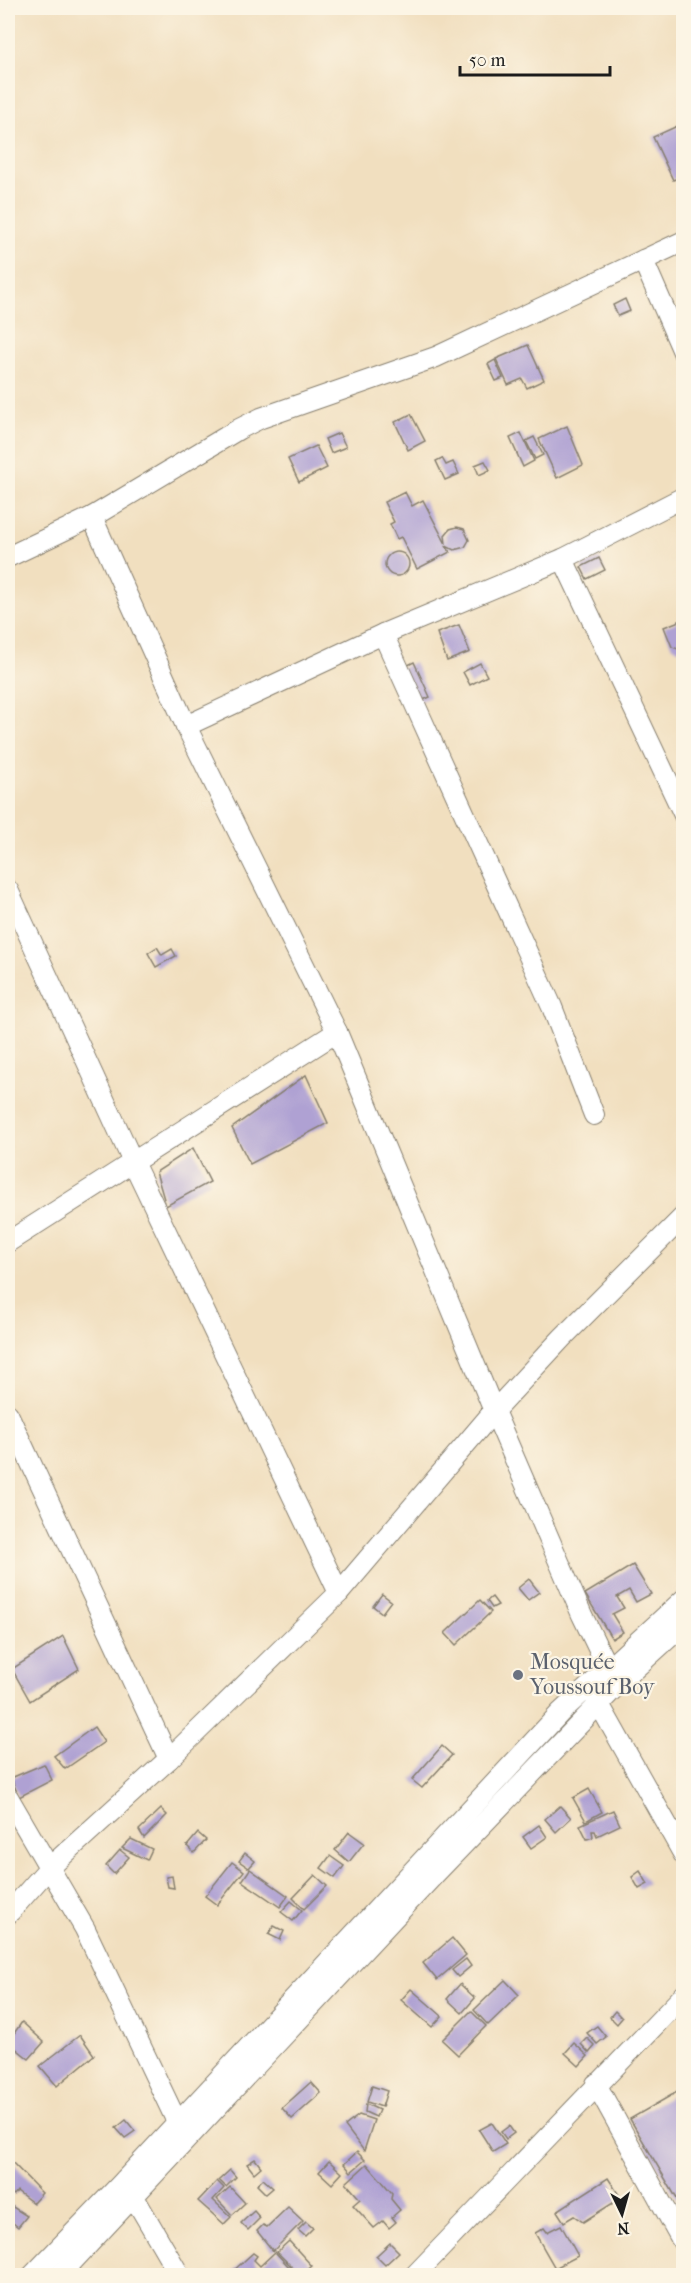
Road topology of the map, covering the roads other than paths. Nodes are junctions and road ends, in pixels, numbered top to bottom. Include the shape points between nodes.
1 (684, 241) edge
2 (644, 260) junction
3 (684, 354) edge
4 (684, 497) edge
5 (92, 517) junction
6 (8, 557) edge
7 (563, 558) junction
8 (383, 634) junction
9 (186, 726) junction
10 (684, 815) edge
11 (8, 890) edge
12 (337, 1032) junction
13 (594, 1115) dead end
14 (132, 1160) junction
15 (684, 1216) edge
16 (8, 1242) edge
17 (494, 1411) junction
18 (8, 1414) edge
19 (339, 1593) junction
20 (684, 1599) edge
21 (684, 1624) edge
22 (608, 1669) junction
23 (590, 1686) junction
24 (600, 1704) junction
25 (169, 1759) junction
26 (8, 1797) edge
27 (684, 1855) edge
28 (48, 1869) junction
29 (8, 1914) edge
30 (684, 1995) edge
31 (596, 2085) junction
32 (177, 2122) junction
33 (134, 2197) junction
34 (684, 2244) edge
35 (32, 2276) edge
36 (59, 2276) edge
37 (180, 2276) edge
38 (414, 2276) edge

1 - 2 street
2 - 3 street
2 - 5 street via 436,357 254,422
4 - 7 street
5 - 6 street
5 - 9 street
7 - 8 street
7 - 10 street
8 - 9 street
8 - 13 street via 552,1007
9 - 12 street
11 - 14 street
12 - 14 street
12 - 17 street
14 - 16 street
14 - 19 street
15 - 17 street
17 - 19 street
17 - 22 street
18 - 25 street
19 - 25 street
20 - 22 street
21 - 24 street
22 - 23 street
23 - 24 street
23 - 32 street via 561,1712
24 - 27 street
24 - 33 street via 427,1882
25 - 28 street
26 - 28 street
28 - 29 street
28 - 32 street via 85,1929
30 - 31 street
31 - 34 street
31 - 38 street
32 - 35 street
33 - 36 street
33 - 37 street

